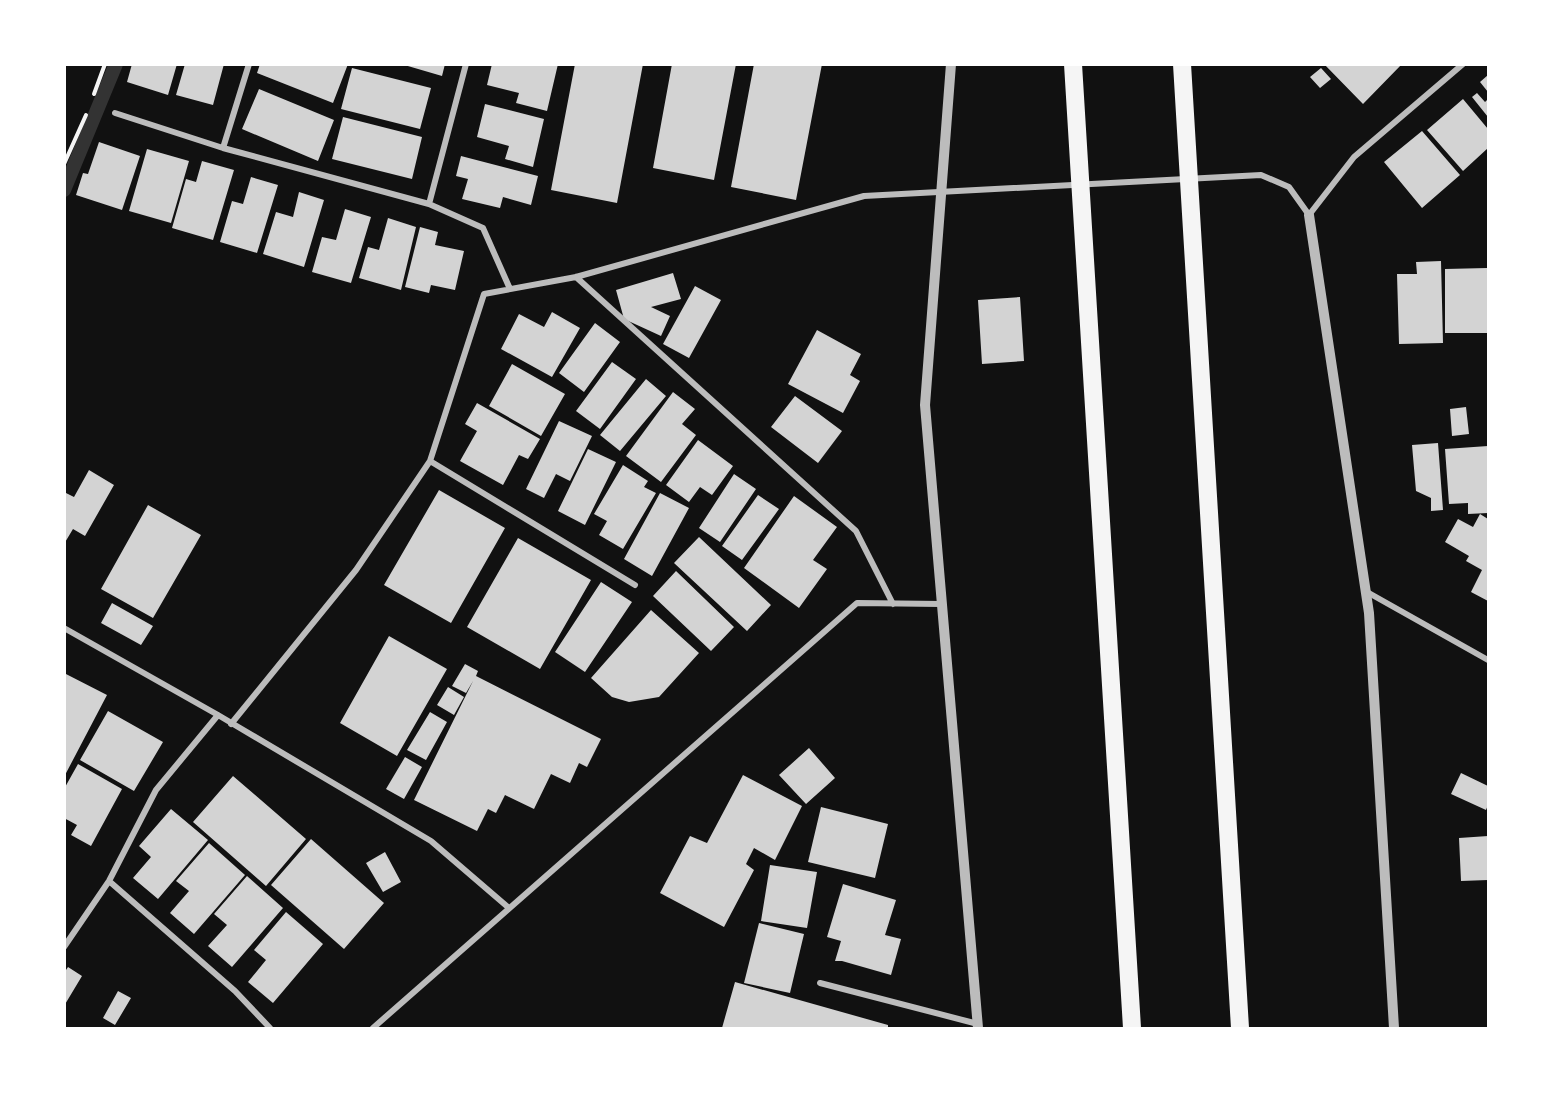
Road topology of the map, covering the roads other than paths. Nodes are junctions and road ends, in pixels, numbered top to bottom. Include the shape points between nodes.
1 (249, 64) edge
2 (466, 64) edge
3 (951, 64) edge
4 (1073, 64) edge
5 (1182, 64) edge
6 (1463, 64) edge
7 (115, 113) dead end
8 (223, 148) junction
9 (942, 193) junction
10 (429, 204) junction
11 (1309, 215) junction
12 (576, 277) junction
13 (510, 289) junction
14 (430, 461) junction
15 (635, 585) dead end
16 (1366, 592) junction
17 (893, 604) junction
18 (941, 604) junction
19 (64, 628) edge
20 (1488, 660) edge
21 (218, 715) junction
22 (231, 724) junction
23 (109, 881) junction
24 (509, 908) junction
25 (64, 947) edge
26 (820, 983) dead end
27 (978, 1026) edge
28 (270, 1029) edge
29 (373, 1029) edge
30 (1132, 1029) edge
31 (1240, 1029) edge
32 (1394, 1029) edge

1 - 8 street
2 - 10 street
3 - 9 street
4 - 30 highway
5 - 31 highway
6 - 11 street via 1354,157
7 - 8 street
8 - 10 street
9 - 11 street via 1261,176 1290,187
9 - 12 street via 864,196
9 - 18 street via 925,405
10 - 13 street via 483,228
11 - 16 street
12 - 13 street
12 - 17 street via 856,531
13 - 14 street via 484,294
14 - 15 street
14 - 22 street via 356,570
16 - 20 street
16 - 32 street
17 - 18 street
17 - 24 street via 857,603
18 - 27 street
19 - 21 street
21 - 22 street
21 - 23 street via 156,790
22 - 24 street via 431,841
23 - 25 street
23 - 28 street via 235,991
24 - 29 street
26 - 27 street

